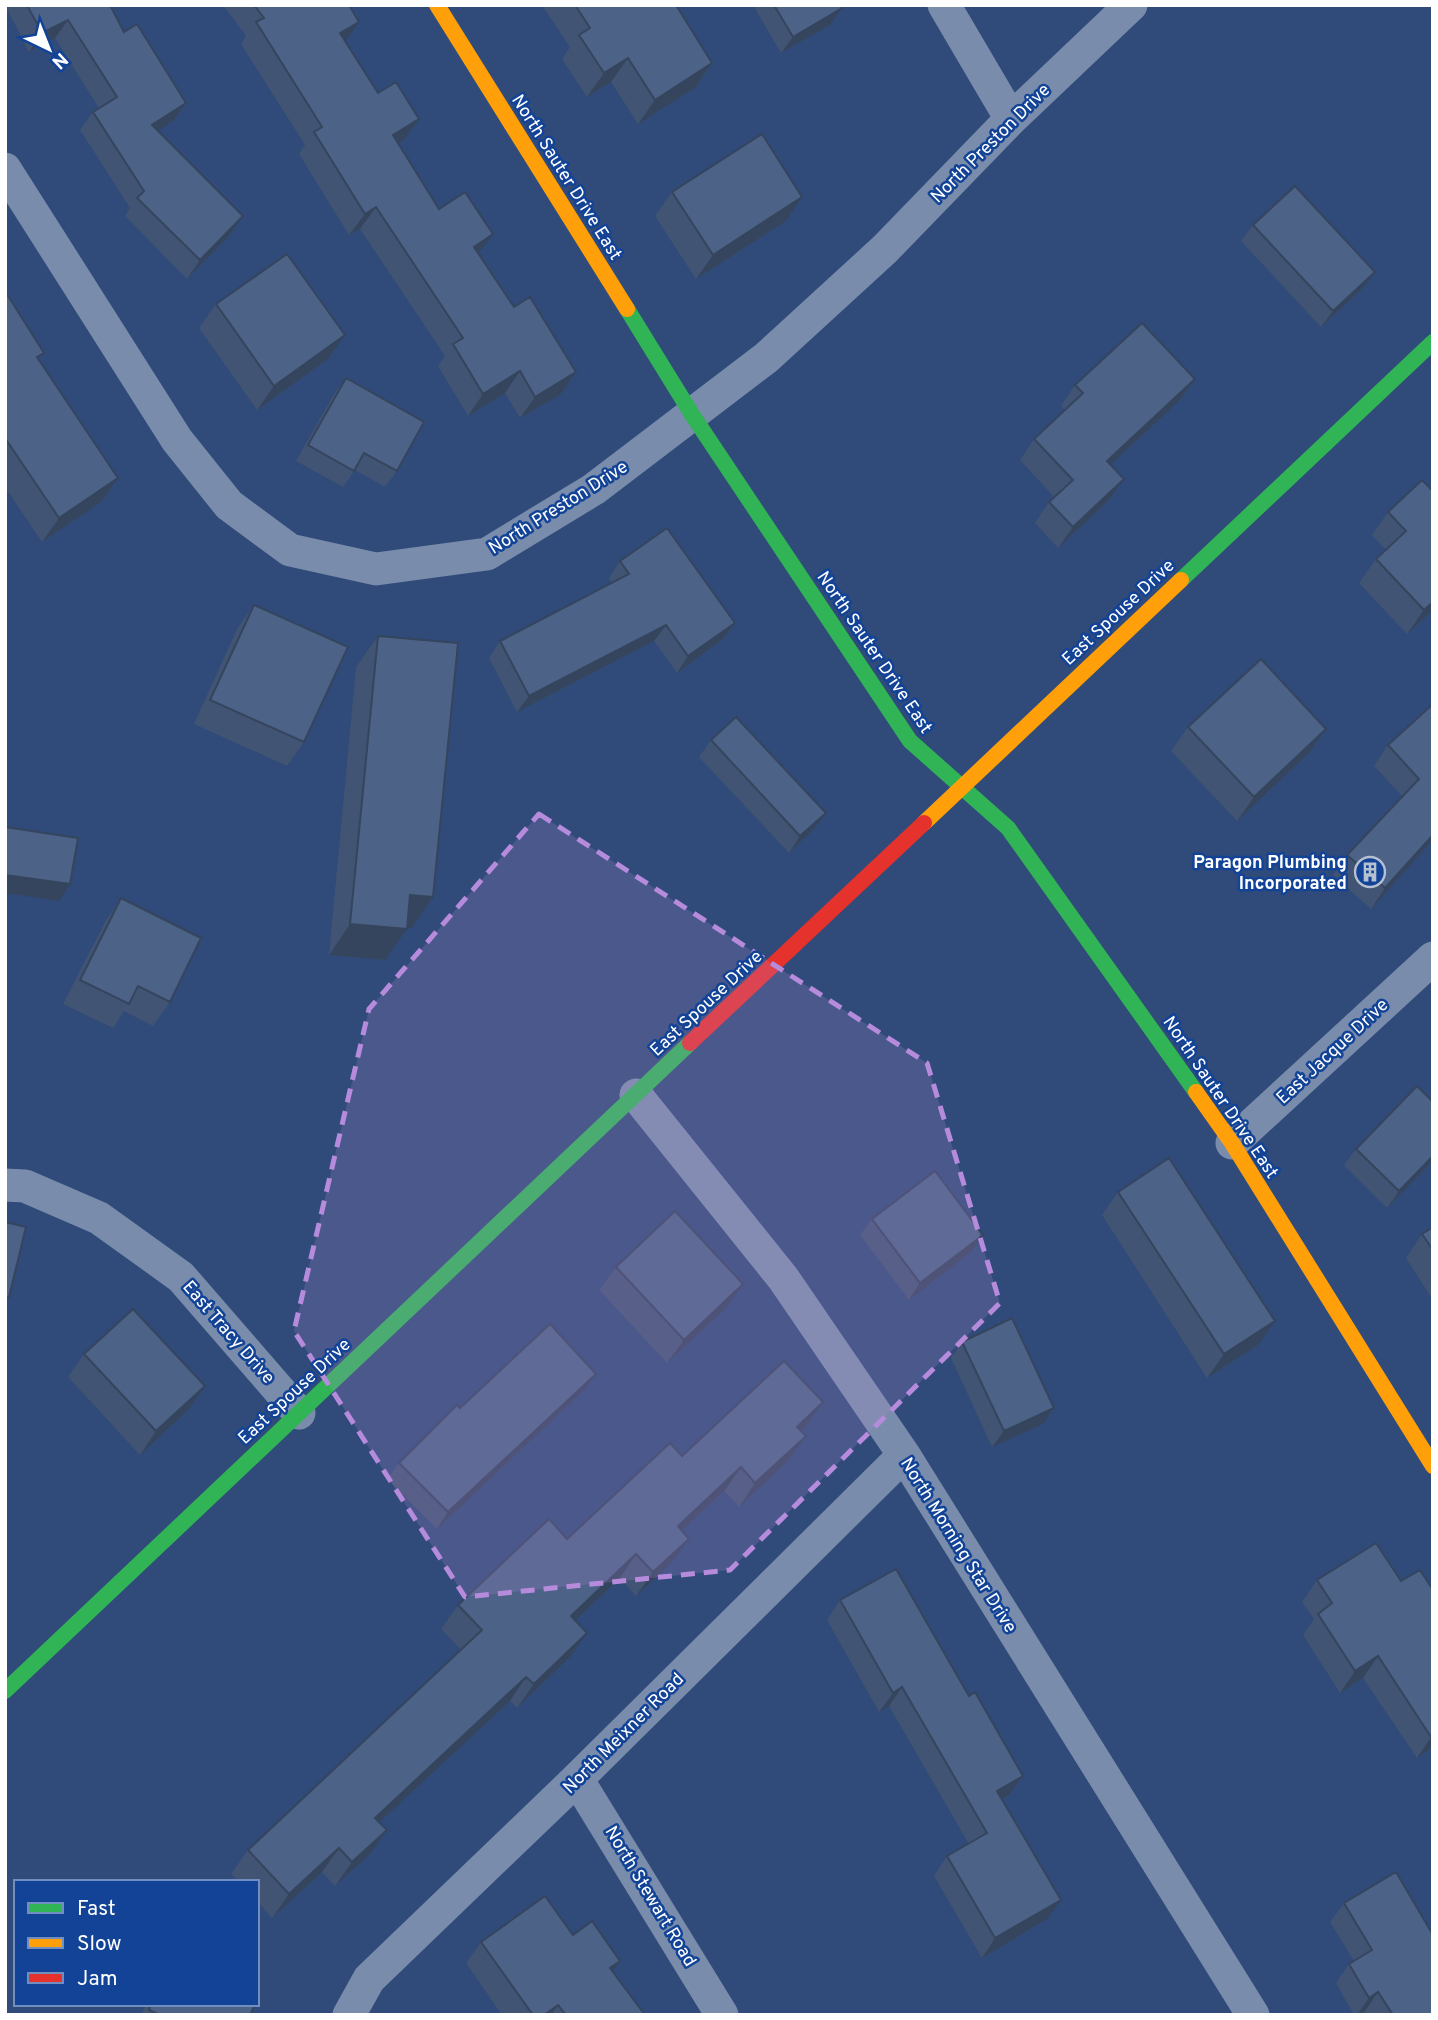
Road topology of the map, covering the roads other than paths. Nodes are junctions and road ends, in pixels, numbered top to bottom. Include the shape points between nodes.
1 (437, 5) edge
2 (944, 5) edge
3 (1131, 5) edge
4 (1011, 119) junction
5 (5, 169) edge
6 (1433, 342) edge
7 (693, 416) junction
8 (961, 786) junction
9 (1433, 958) edge
10 (636, 1095) junction
11 (1232, 1143) junction
12 (5, 1185) edge
13 (299, 1413) junction
14 (904, 1455) junction
15 (1433, 1466) edge
16 (5, 1690) edge
17 (577, 1779) junction
18 (349, 2015) edge
19 (722, 2015) edge
20 (1252, 2015) edge

1 - 7 street, North Sauter Drive East
2 - 4 street
3 - 4 street, North Preston Drive
4 - 7 street, North Preston Drive via 885,249 766,358
5 - 7 street, North Preston Drive via 177,440 229,505 290,550 376,569 487,554 594,489
6 - 8 street, East Spouse Drive
7 - 8 street, North Sauter Drive East via 910,741
8 - 10 street, East Spouse Drive
8 - 11 street, North Sauter Drive East via 1008,828
9 - 11 street, East Jacque Drive
10 - 13 street, East Spouse Drive
10 - 14 street, North Morning Star Drive via 783,1278
11 - 15 street, North Sauter Drive East
12 - 13 street, East Tracy Drive via 25,1186 99,1218 181,1277
13 - 16 street, East Spouse Drive
14 - 17 street, North Meixner Road
14 - 20 street, North Morning Star Drive
17 - 18 street, North Meixner Road via 369,1979
17 - 19 street, North Stewart Road

